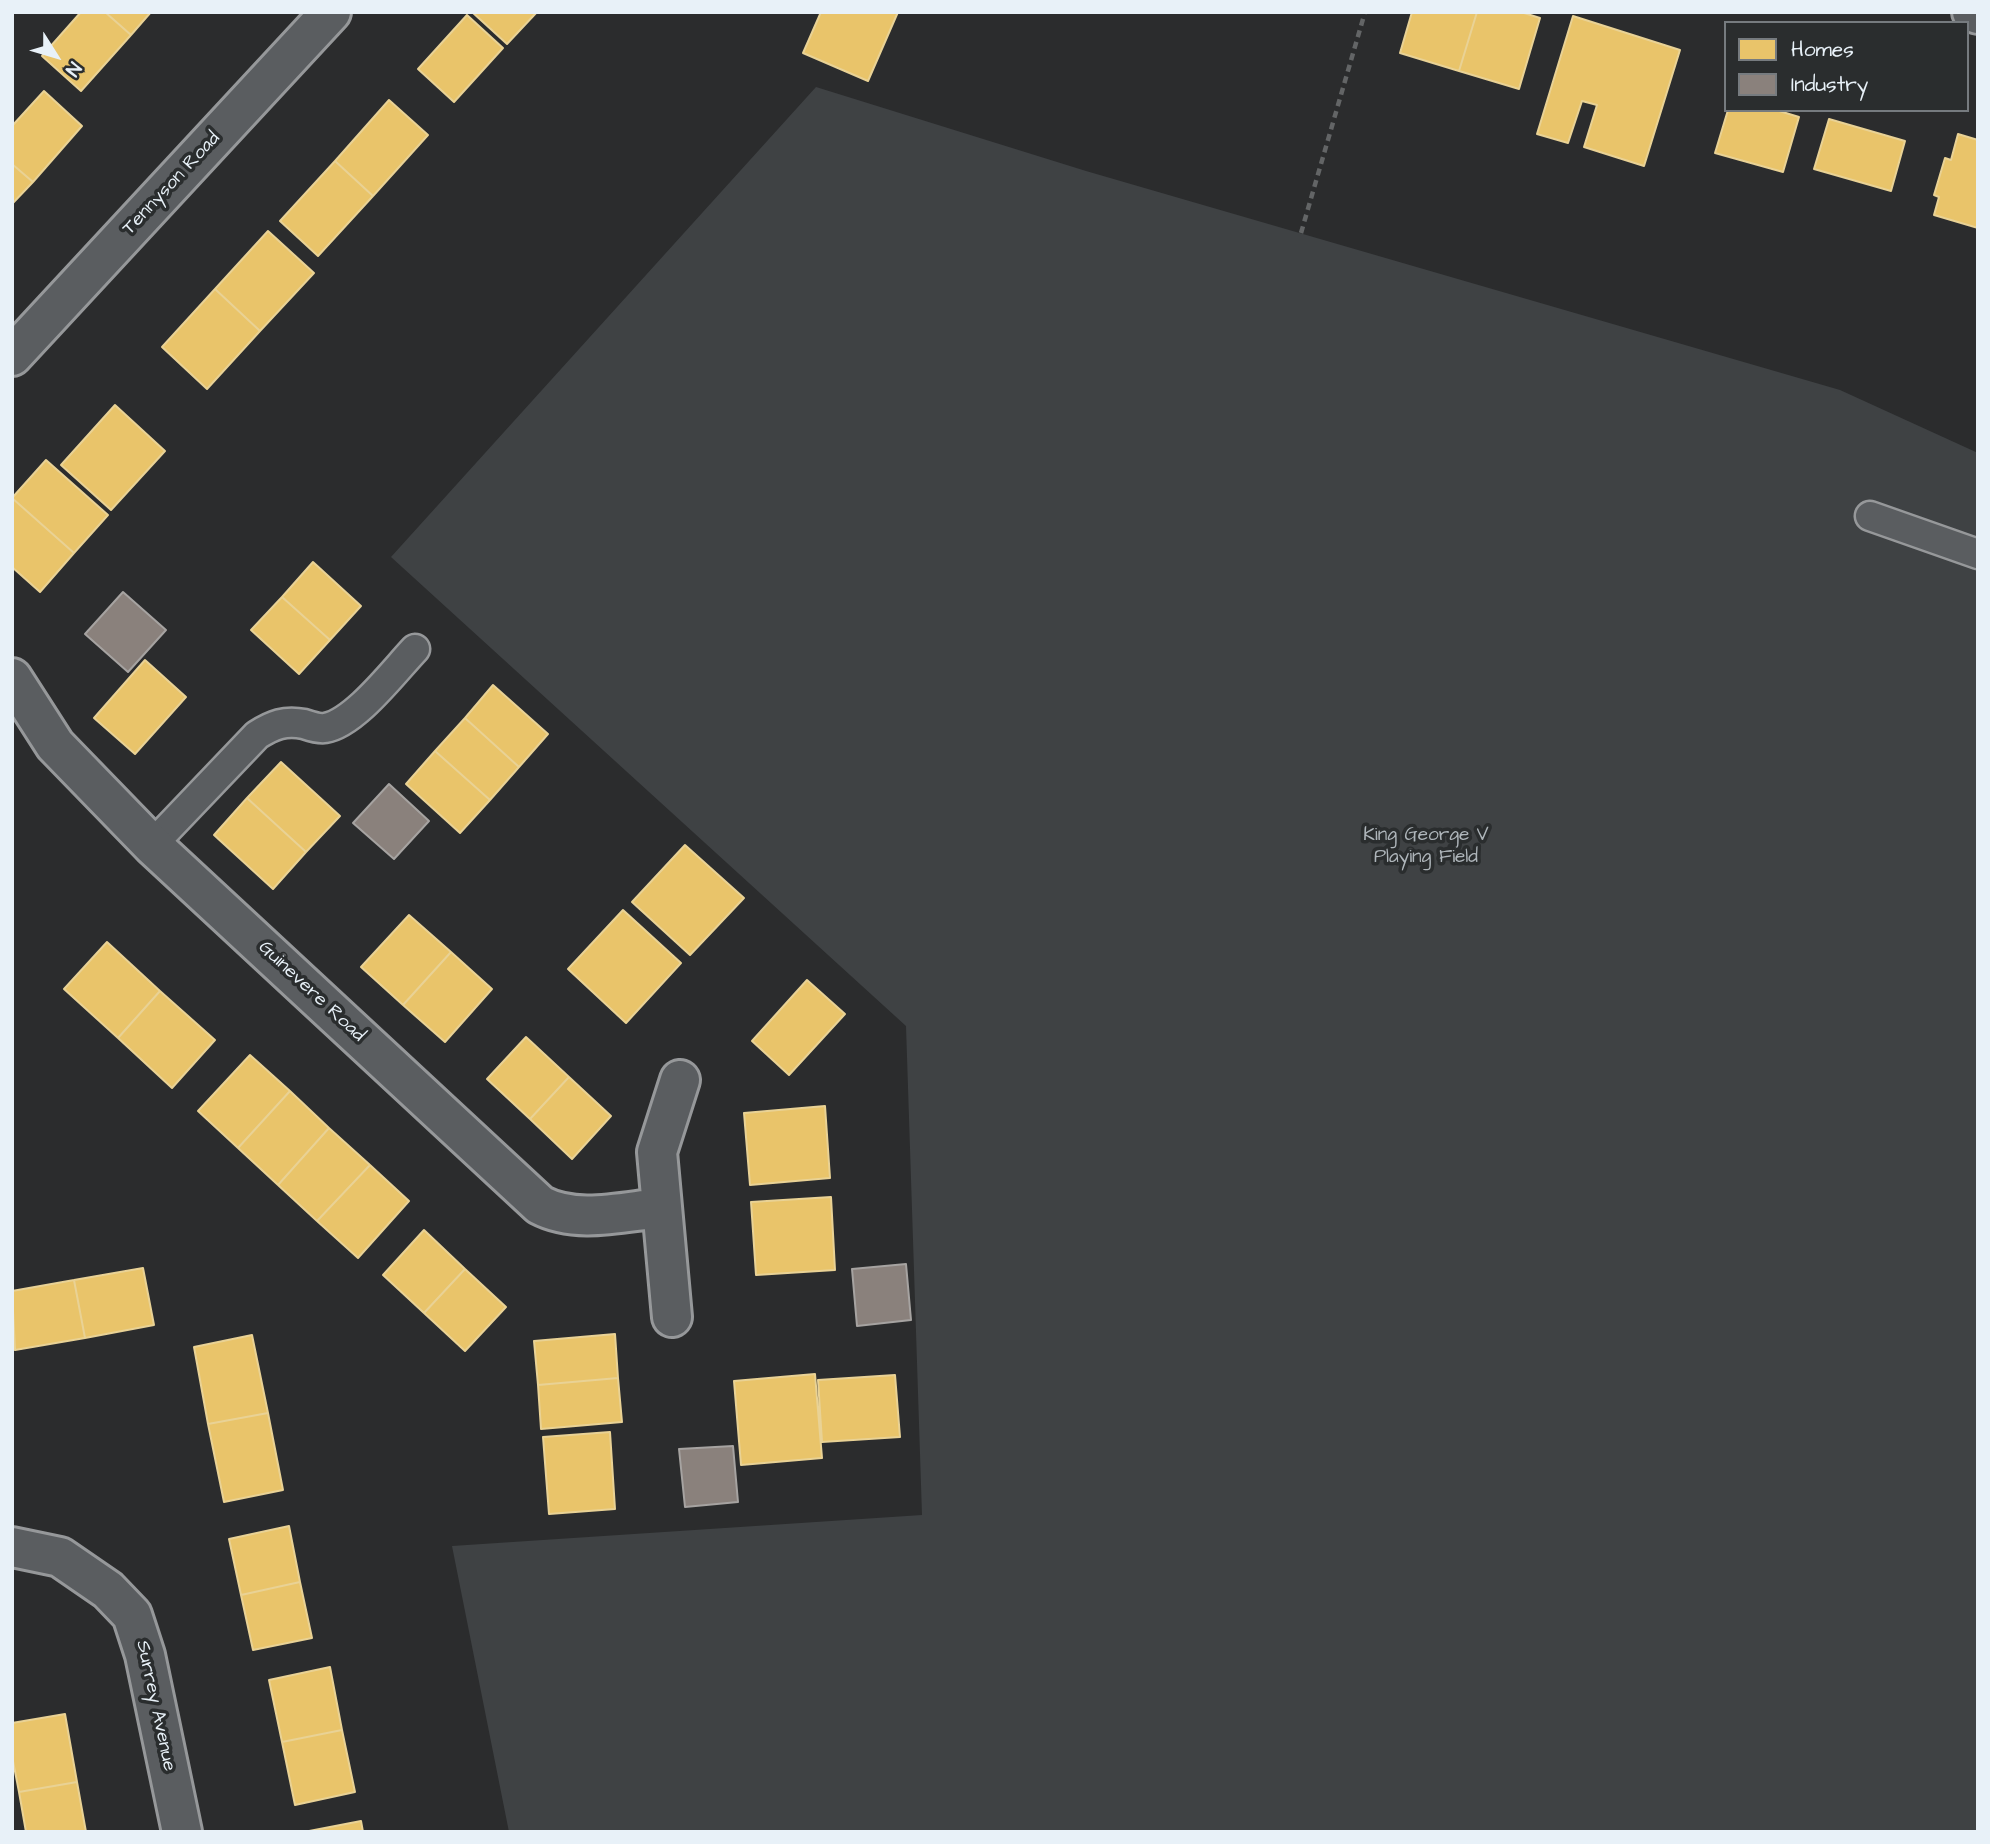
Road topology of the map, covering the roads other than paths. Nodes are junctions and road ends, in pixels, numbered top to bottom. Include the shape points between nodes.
1 (331, 12) edge
2 (1972, 12) edge
3 (1978, 15) edge
4 (12, 356) edge
5 (1870, 516) dead end
6 (1978, 554) edge
7 (415, 649) dead end
8 (12, 678) edge
9 (152, 845) junction
10 (680, 1080) dead end
11 (660, 1208) junction
12 (671, 1317) dead end
13 (12, 1547) edge
14 (182, 1832) edge

1 - 4 street, Tennyson Road
2 - 3 street
5 - 6 lane
7 - 9 lane via 338,724 323,729 294,722 275,724 257,735
8 - 9 street, Guinevere Road via 55,745
9 - 11 street, Guinevere Road via 540,1205 573,1216
10 - 11 street via 657,1152
11 - 12 street
13 - 14 street, Surrey Avenue via 60,1558 108,1590 132,1615 141,1634

